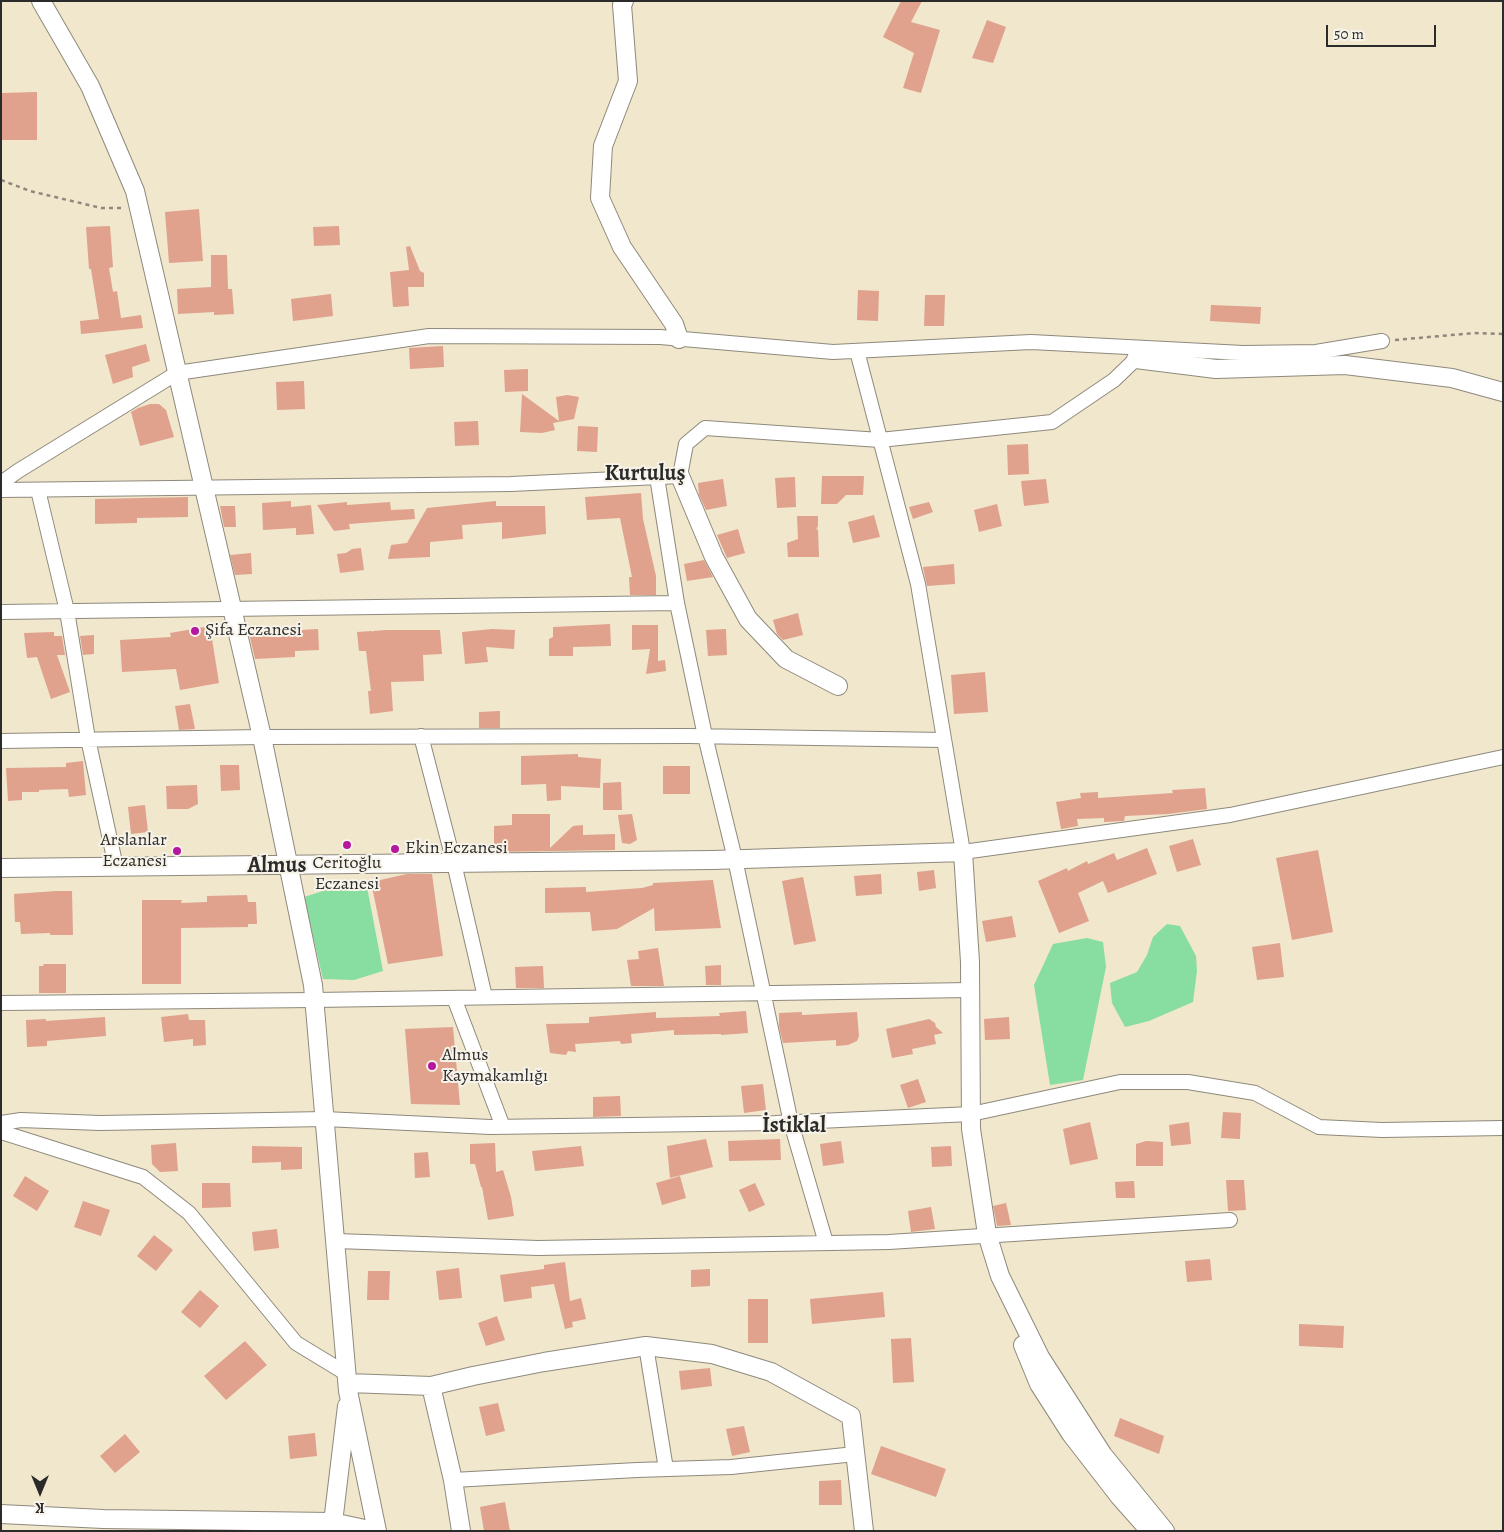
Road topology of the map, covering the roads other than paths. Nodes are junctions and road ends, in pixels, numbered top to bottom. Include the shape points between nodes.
1 (41, 1) edge
2 (624, 1) edge
3 (679, 339) junction
4 (1382, 341) road end
5 (857, 351) junction
6 (1141, 354) junction
7 (177, 373) junction
8 (1503, 392) edge
9 (880, 440) junction
10 (680, 476) junction
11 (657, 477) junction
12 (1, 483) edge
13 (204, 487) junction
14 (1, 490) edge
15 (38, 490) junction
16 (677, 603) junction
17 (233, 610) junction
18 (66, 611) junction
19 (1, 612) edge
20 (838, 686) dead end
21 (421, 736) junction
22 (705, 736) junction
23 (262, 737) junction
24 (88, 739) junction
25 (944, 740) junction
26 (1, 741) edge
27 (1503, 757) edge
28 (963, 852) junction
29 (735, 859) junction
30 (454, 863) junction
31 (288, 865) junction
32 (116, 866) junction
33 (1, 868) edge
34 (970, 990) junction
35 (763, 993) junction
36 (485, 997) junction
37 (454, 998) junction
38 (314, 1000) junction
39 (1, 1003) edge
40 (971, 1114) junction
41 (325, 1118) junction
42 (1, 1123) edge
43 (791, 1123) junction
44 (503, 1127) junction
45 (1503, 1128) edge
46 (1, 1132) edge
47 (1230, 1220) dead end
48 (982, 1235) junction
49 (336, 1241) junction
50 (826, 1243) junction
51 (646, 1346) junction
52 (348, 1383) junction
53 (431, 1386) junction
54 (855, 1454) junction
55 (666, 1469) junction
56 (453, 1480) junction
57 (1, 1514) edge
58 (103, 1519) junction
59 (332, 1526) edge
60 (150, 1531) edge
61 (375, 1531) edge
62 (461, 1531) edge
63 (864, 1531) edge
64 (1150, 1531) edge
65 (1165, 1531) edge

1 - 7 street via 90,86 135,190
2 - 3 street via 628,80 604,146 600,198 622,247 674,324
3 - 5 street via 833,352
3 - 7 street via 429,336
4 - 6 street via 1316,352
5 - 6 street via 1031,342
5 - 9 street
6 - 8 street via 1216,369 1345,365 1452,378
6 - 9 street via 1114,380 1052,422
7 - 12 street
7 - 13 street
9 - 10 street via 705,428 686,444
9 - 25 street via 918,584
10 - 11 street
10 - 20 street via 714,557 748,619 786,659
11 - 13 street via 511,484
11 - 16 street
13 - 15 street
13 - 17 street
14 - 15 street
15 - 18 street
16 - 17 street
16 - 22 street
17 - 18 street
17 - 23 street
18 - 19 street
18 - 24 street
21 - 22 street
21 - 23 street
21 - 30 street
22 - 25 street
22 - 29 street
23 - 24 street
23 - 31 street
24 - 26 street
24 - 32 street
25 - 28 street
27 - 28 street via 1230,815
28 - 29 street
28 - 34 street
29 - 30 street
29 - 35 street
30 - 31 street
30 - 36 street
31 - 32 street
31 - 38 street
32 - 33 street
34 - 35 street
34 - 40 street
35 - 36 street
35 - 43 street
36 - 37 street
37 - 38 street
37 - 44 street
38 - 39 street
38 - 41 street
40 - 43 street
40 - 45 street via 1120,1082 1188,1082 1255,1093 1319,1127 1382,1130
40 - 48 street
41 - 42 street via 100,1123 21,1120
41 - 44 street
41 - 49 street
43 - 44 street
43 - 50 street
46 - 52 street via 143,1177 189,1213 296,1343
47 - 48 street
48 - 50 street
48 - 64 street via 1039,1384 1071,1434
48 - 65 street via 1040,1357 1103,1455
49 - 50 street via 538,1248
49 - 52 street
51 - 53 street via 544,1362
51 - 54 street via 712,1354 771,1372 852,1416
51 - 55 street
52 - 53 street
52 - 59 street
52 - 61 street
53 - 56 street
54 - 55 street via 730,1467
54 - 63 street
55 - 56 street
56 - 62 street
57 - 58 street
58 - 59 street
58 - 60 street
59 - 61 street

